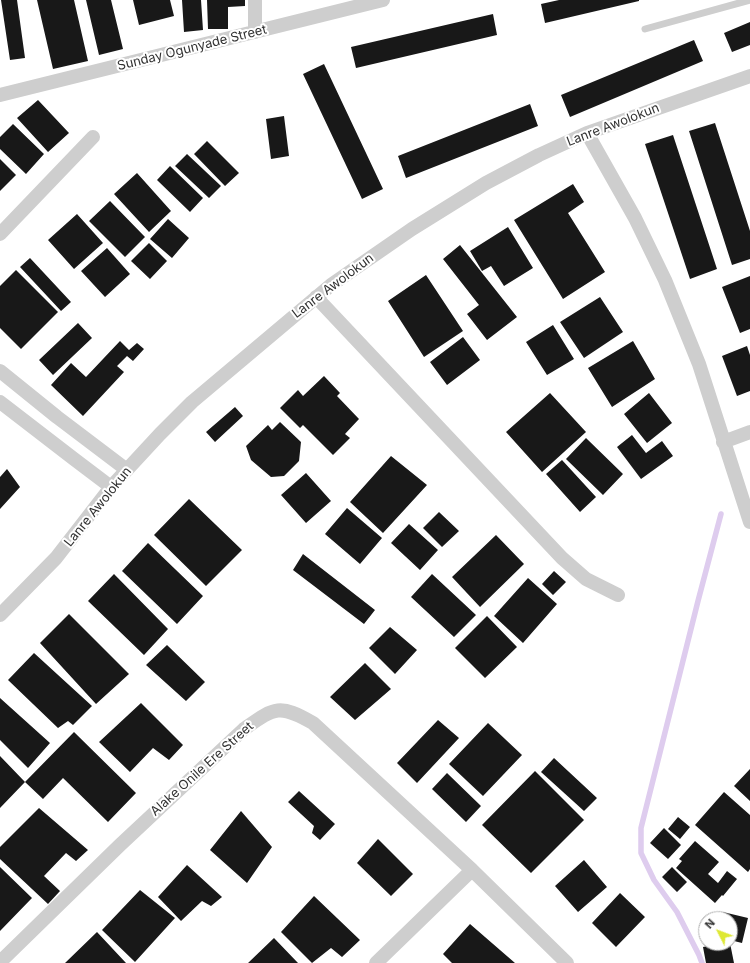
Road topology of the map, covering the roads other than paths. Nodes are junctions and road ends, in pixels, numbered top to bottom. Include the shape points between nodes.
1 (255, 0) edge
2 (383, 0) edge
3 (750, 0) edge
4 (645, 29) dead end
5 (255, 32) junction
6 (750, 76) edge
7 (0, 95) edge
8 (587, 133) junction
9 (93, 137) dead end
10 (0, 234) edge
11 (316, 297) junction
12 (0, 371) edge
13 (0, 402) edge
14 (750, 432) edge
15 (723, 442) junction
16 (127, 470) junction
17 (111, 487) junction
18 (750, 522) edge
19 (618, 595) dead end
20 (0, 615) edge
21 (472, 870) junction
22 (0, 962) edge
23 (376, 963) edge
24 (567, 963) edge

1 - 5 street
2 - 5 street, Sunday Ogunyade Street
3 - 4 lane
5 - 7 street, Sunday Ogunyade Street
6 - 8 street, Lanre Awolokun
8 - 11 street, Lanre Awolokun via 479,187 412,229
8 - 15 street via 635,218 665,280 699,364
9 - 10 street
11 - 16 street, Lanre Awolokun via 192,402
11 - 19 street via 562,558 586,579
12 - 16 street
13 - 17 street
14 - 15 street
15 - 18 street
16 - 17 street, Lanre Awolokun
17 - 20 street, Lanre Awolokun via 56,558
21 - 22 street, Alake Onile Ere Street via 312,723 295,713 278,710 262,716 244,729 120,844
21 - 23 street
21 - 24 street, Alake Onile Ere Street

